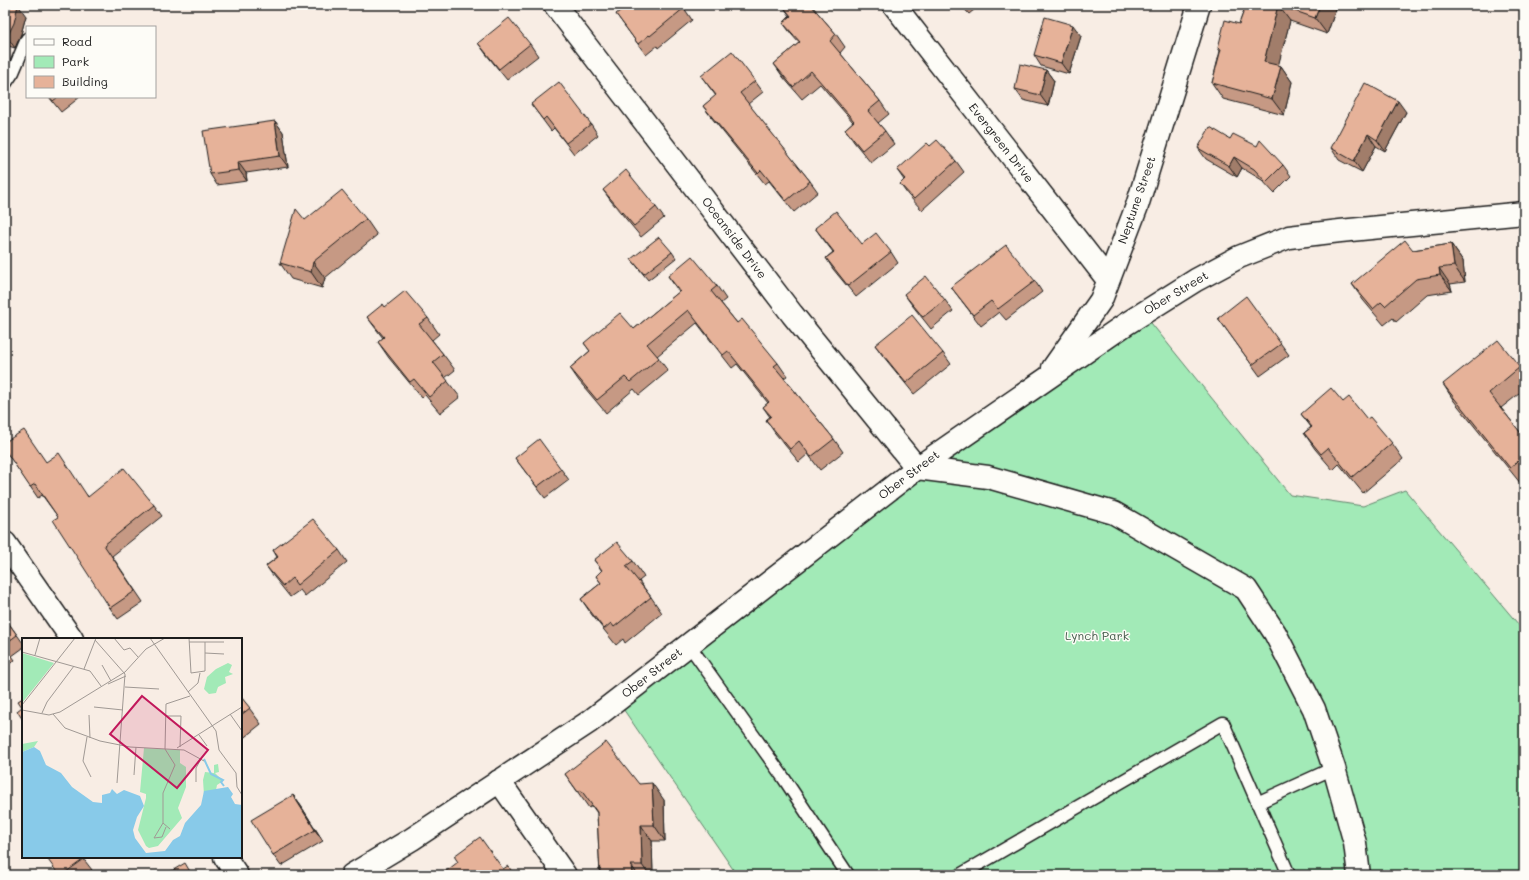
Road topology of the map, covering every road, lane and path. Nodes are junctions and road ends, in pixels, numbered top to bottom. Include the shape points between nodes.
1 (894, 5) edge
2 (1199, 5) edge
3 (561, 7) edge
4 (26, 41) edge
5 (5, 84) edge
6 (1524, 213) edge
7 (1108, 280) junction
8 (1044, 381) junction
9 (917, 468) junction
10 (5, 543) edge
11 (71, 638) edge
12 (689, 645) junction
13 (1334, 768) junction
14 (499, 781) junction
15 (1258, 803) junction
16 (226, 858) edge
17 (237, 875) edge
18 (352, 875) edge
19 (565, 875) edge
20 (848, 875) edge
21 (960, 875) edge
22 (1289, 875) edge
23 (1359, 875) edge

1 - 7 street, Evergreen Drive
2 - 7 street, Neptune Street via 1137,206
3 - 9 street, Oceanside Drive via 792,314
4 - 5 lane
6 - 8 street, Ober Street via 1289,237 1239,257 1196,280 1126,324
7 - 8 street, Neptune Street via 1101,300
8 - 9 street, Ober Street
9 - 12 street, Ober Street
9 - 13 street via 988,477 1114,513 1246,589 1275,633 1314,709
10 - 11 street
12 - 14 street, Ober Street via 593,719
12 - 20 lane
13 - 15 lane
13 - 23 street via 1355,843
14 - 18 street, Ober Street
14 - 19 street
15 - 21 lane via 1223,723
15 - 22 lane
16 - 17 street

